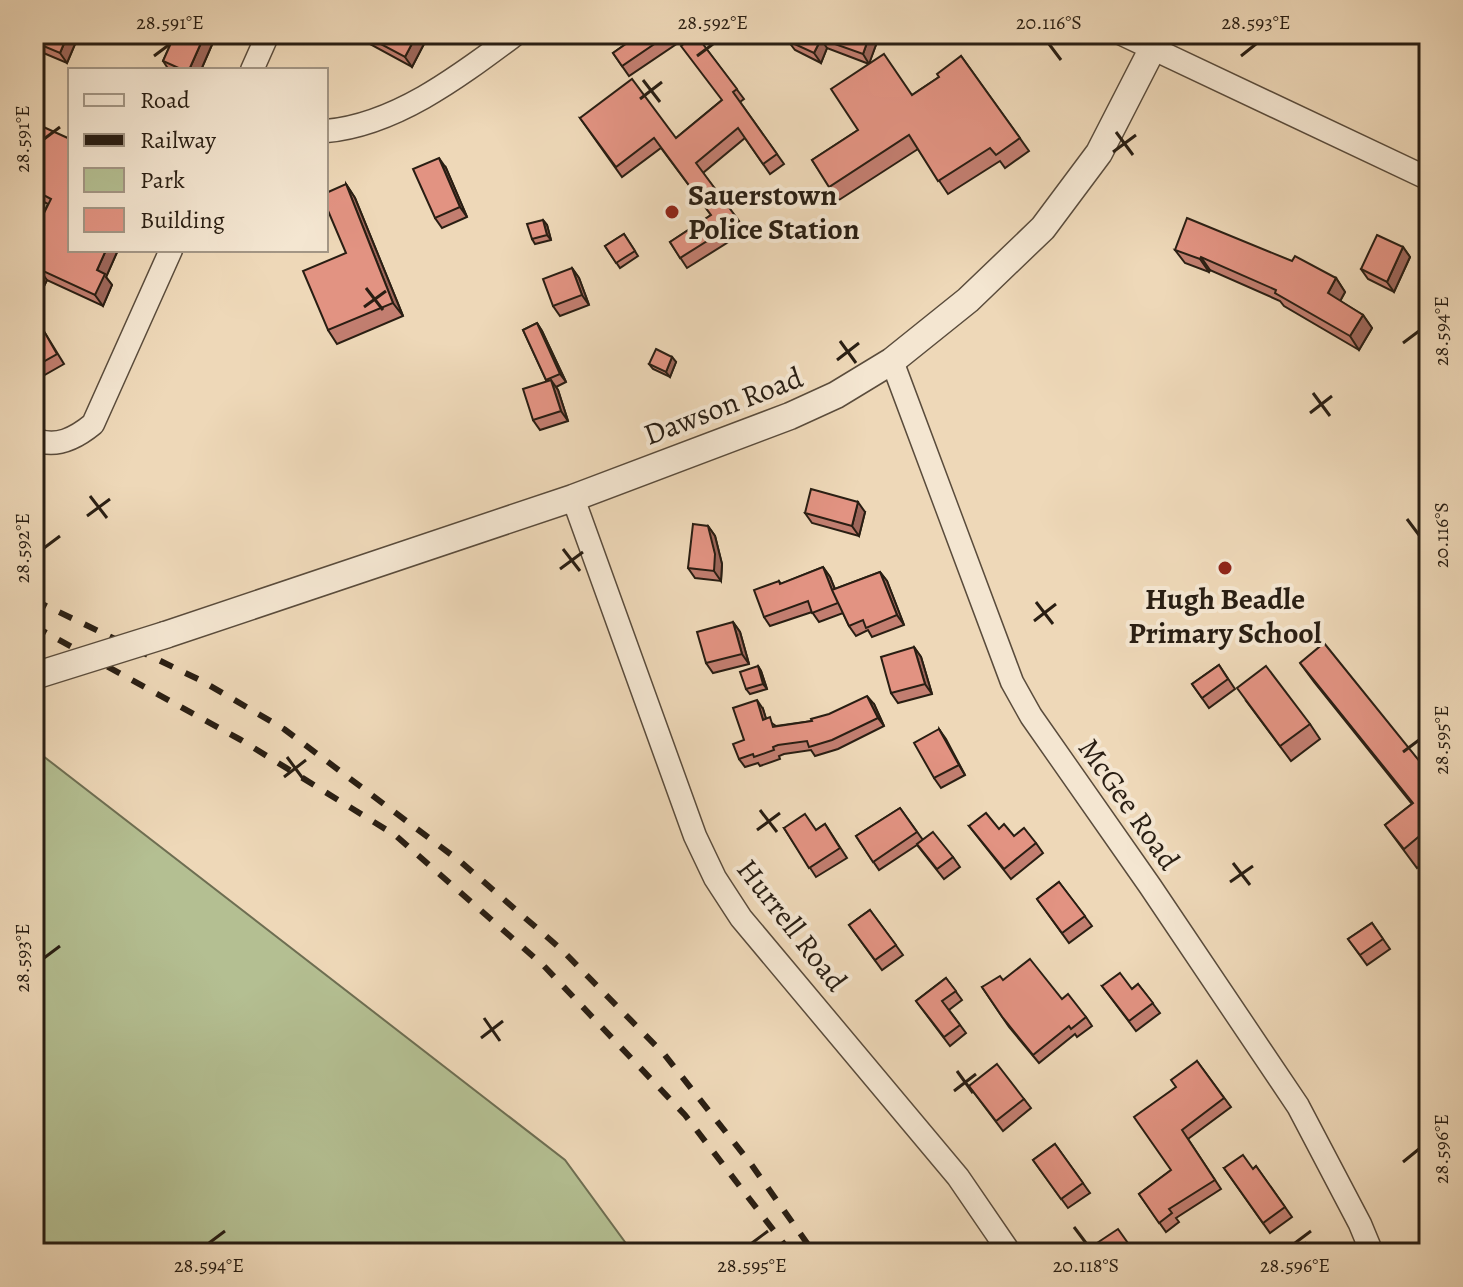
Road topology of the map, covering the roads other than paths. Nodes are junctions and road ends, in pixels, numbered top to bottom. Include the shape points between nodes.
1 (268, 34) edge
2 (516, 34) edge
3 (1122, 34) edge
4 (1157, 41) edge
5 (253, 68) edge
6 (328, 131) edge
7 (1429, 179) edge
8 (170, 252) edge
9 (892, 361) junction
10 (34, 439) edge
11 (573, 498) junction
12 (34, 676) edge
13 (1010, 1253) edge
14 (1372, 1253) edge

1 - 5 street
2 - 6 street via 394,113
3 - 4 street
4 - 7 street
4 - 9 street, Dawson Road via 1099,153 1043,228 968,300
8 - 10 street via 93,424 69,440
9 - 11 street, Dawson Road via 790,416
9 - 14 street, McGee Road via 1012,682 1298,1106
11 - 12 street, Dawson Road, bridge
11 - 13 street, Hurrell Road via 695,836 715,878 741,918 958,1177

